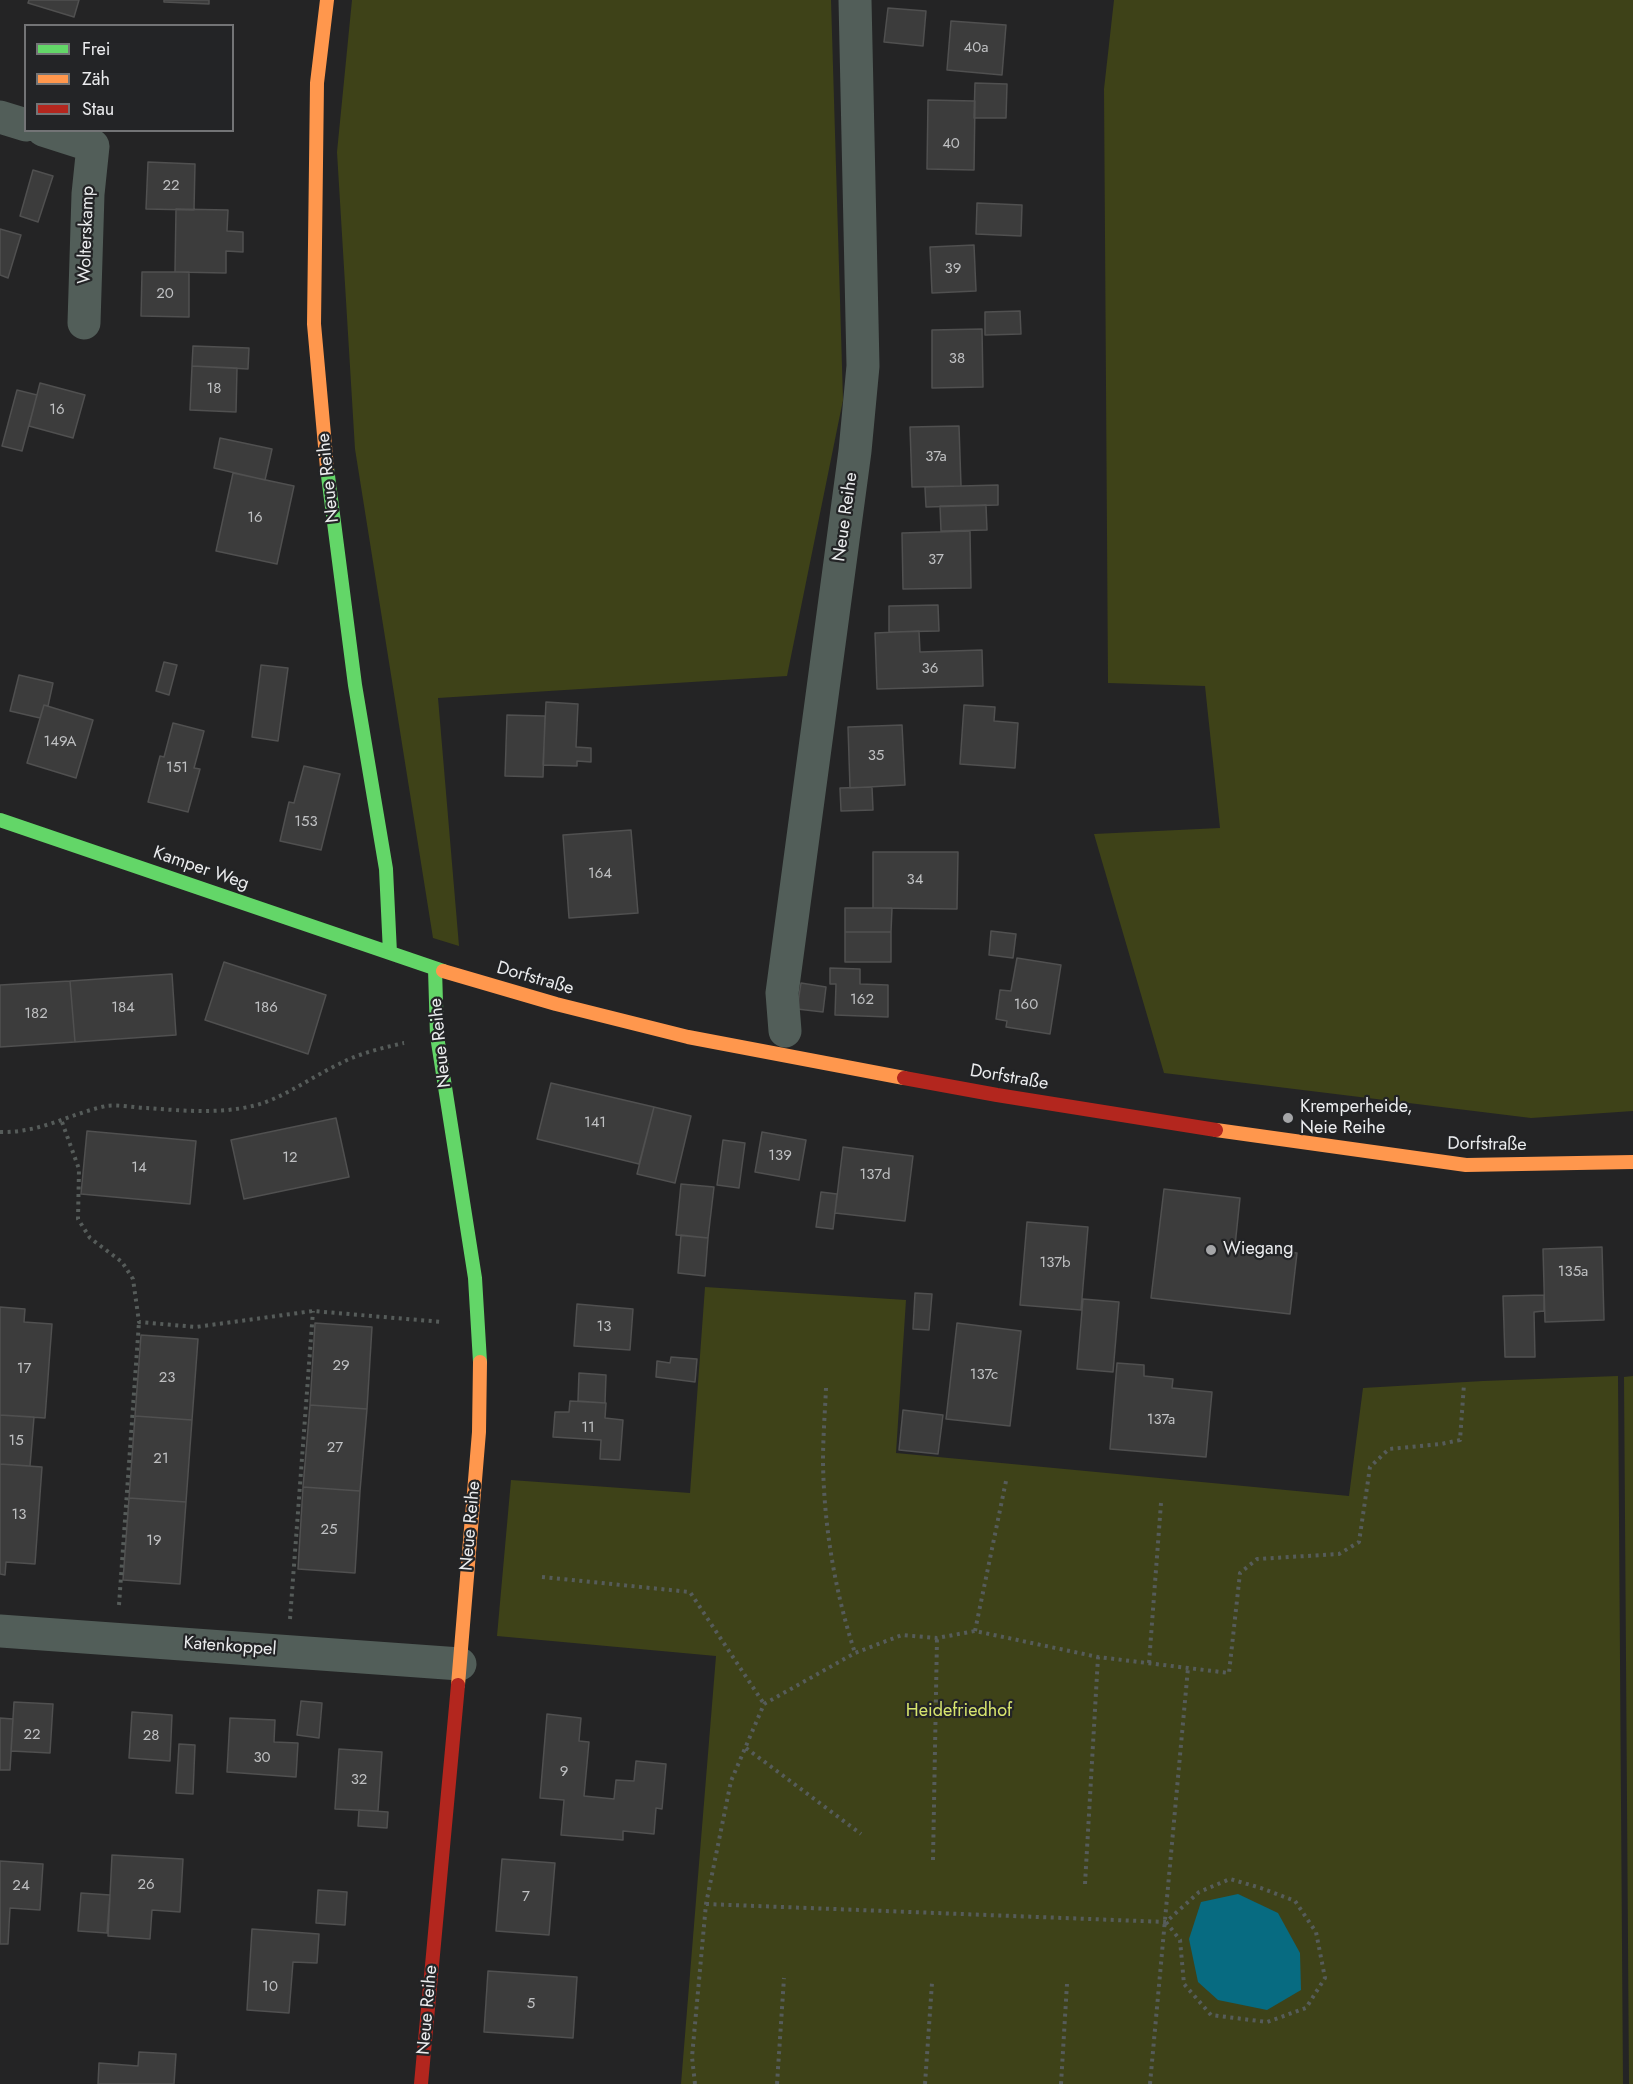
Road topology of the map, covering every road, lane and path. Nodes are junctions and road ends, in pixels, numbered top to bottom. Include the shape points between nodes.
1 (327, 0) edge
2 (855, 0) edge
3 (0, 117) edge
4 (24, 124) edge
5 (56, 132) edge
6 (94, 138) edge
7 (84, 323) dead end
8 (0, 820) edge
9 (390, 953) junction
10 (435, 969) junction
11 (785, 1031) dead end
12 (437, 1036) junction
13 (62, 1122) junction
14 (0, 1132) edge
15 (1633, 1162) edge
16 (312, 1311) junction
17 (139, 1322) junction
18 (478, 1325) junction
19 (1464, 1384) dead end
20 (826, 1388) dead end
21 (1006, 1480) dead end
22 (1161, 1503) dead end
23 (542, 1577) dead end
24 (0, 1631) edge
25 (975, 1632) junction
26 (937, 1638) junction
27 (117, 1639) junction
28 (288, 1651) junction
29 (855, 1653) junction
30 (1098, 1657) junction
31 (1149, 1663) junction
32 (460, 1664) junction
33 (1188, 1668) junction
34 (764, 1704) junction
35 (746, 1748) junction
36 (861, 1834) dead end
37 (933, 1860) dead end
38 (1084, 1884) dead end
39 (706, 1904) junction
40 (1166, 1922) junction
41 (784, 1978) dead end
42 (932, 1983) dead end
43 (1067, 1984) dead end
44 (421, 2084) edge
45 (695, 2084) edge
46 (777, 2084) edge
47 (925, 2084) edge
48 (1061, 2084) edge
49 (1150, 2084) edge

1 - 9 street, Neue Reihe via 317,83 314,324 331,507 355,685 386,869
2 - 11 street, Neue Reihe via 863,366 782,993
3 - 4 street
5 - 6 street, Wolterskamp
6 - 7 street, Wolterskamp
8 - 9 street, Kamper Weg
9 - 10 street, Dorfstraße
10 - 12 street, Neue Reihe
10 - 15 street, Dorfstraße via 688,1037 997,1095 1282,1141 1466,1165
12 - 13 path via 373,1050 264,1102 208,1110 108,1106
12 - 18 street, Neue Reihe via 475,1278
13 - 14 path
13 - 17 path via 79,1169 78,1219 90,1238 122,1262 133,1279
16 - 17 path via 196,1327
16 - 18 path
16 - 28 path
17 - 27 path
18 - 32 street, Neue Reihe via 479,1432
19 - 33 path via 1460,1440 1389,1449 1370,1467 1359,1542 1339,1554 1257,1559 1240,1573 1229,1673
20 - 29 path via 828,1540 842,1612
21 - 25 path
22 - 31 path
23 - 34 path via 690,1592
24 - 27 street, Katenkoppel
25 - 26 path
25 - 30 path
26 - 29 path via 902,1635
26 - 37 path
27 - 28 street, Katenkoppel
28 - 32 street, Katenkoppel
29 - 34 path
30 - 31 path
30 - 38 path
31 - 33 path
32 - 44 street, Neue Reihe
33 - 40 path
34 - 35 path
35 - 36 path
35 - 39 path via 731,1781
39 - 40 path
39 - 45 path via 692,2057
40 - 40 path via 1179,1940 1184,1984 1211,2015 1267,2022 1306,2008 1324,1978 1316,1932 1295,1901 1261,1888 1230,1879 1199,1892
40 - 49 path
41 - 46 path
42 - 47 path
43 - 48 path

